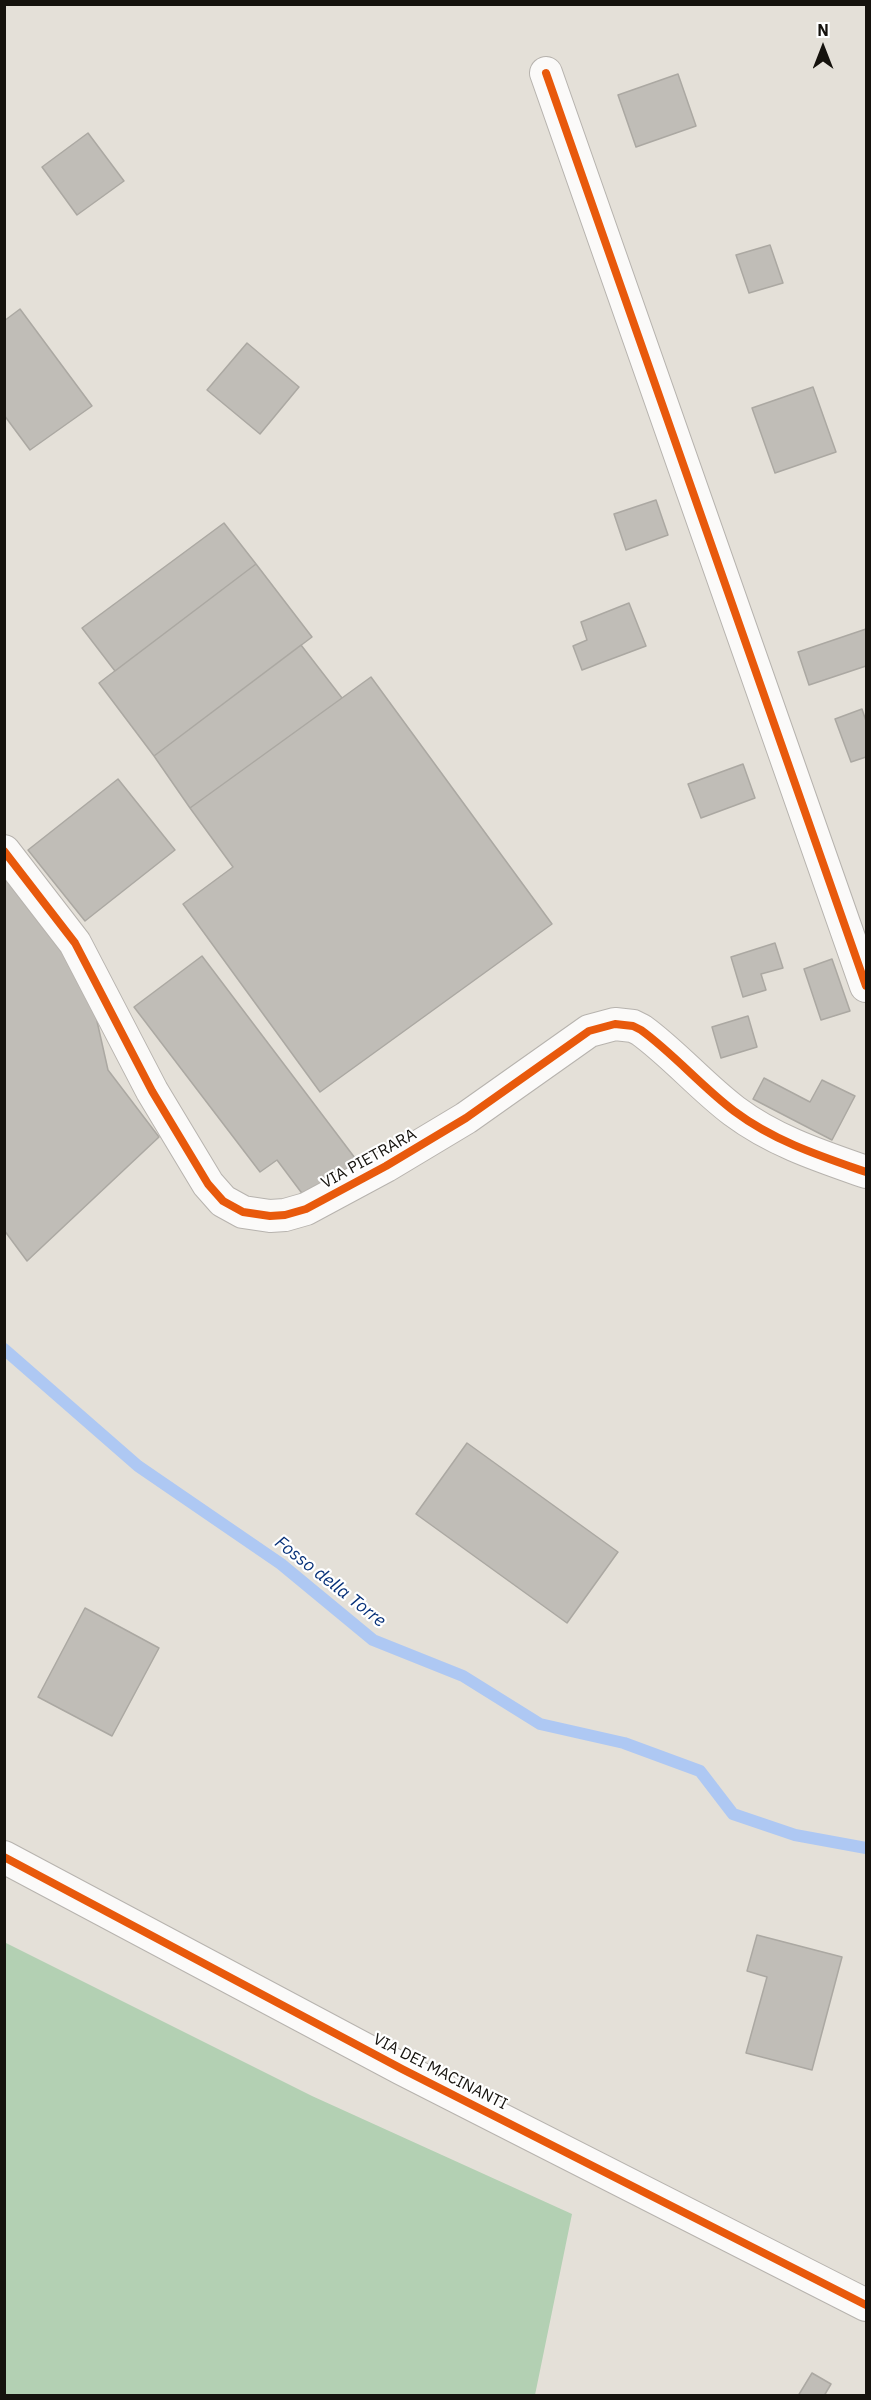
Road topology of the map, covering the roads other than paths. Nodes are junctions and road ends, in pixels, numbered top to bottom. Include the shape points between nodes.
1 (546, 74) dead end
2 (4, 851) edge
3 (867, 986) edge
4 (867, 1172) edge
5 (4, 1857) edge
6 (867, 2305) edge

1 - 3 street
2 - 4 street, VIA PIETRARA via 75,943 152,1091 208,1184 223,1201 243,1212 285,1215 314,1205 466,1118 589,1031 615,1024 641,1030 723,1102 768,1133
5 - 6 street, VIA DEI MACINANTI via 402,2068

